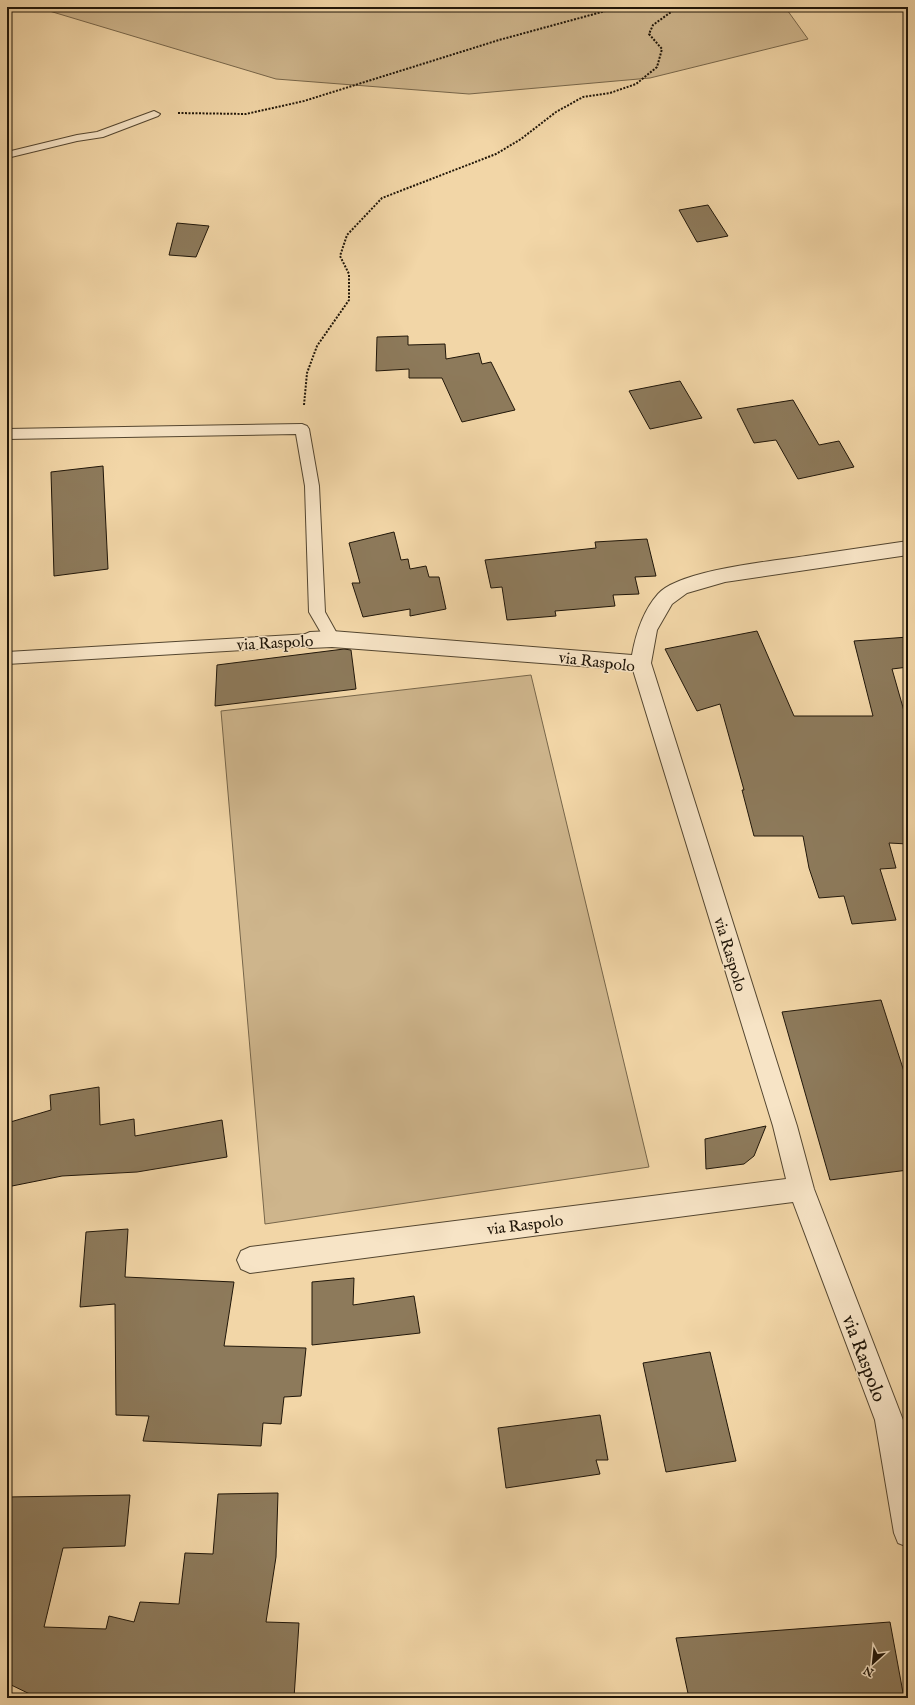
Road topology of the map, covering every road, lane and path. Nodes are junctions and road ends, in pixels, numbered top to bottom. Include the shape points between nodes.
1 (620, 7) edge
2 (678, 7) edge
3 (154, 114) joint
4 (7, 155) edge
5 (302, 429) junction
6 (7, 434) edge
7 (908, 548) edge
8 (321, 639) junction
9 (7, 658) edge
10 (641, 662) junction
11 (801, 1189) junction
12 (250, 1260) dead end
13 (908, 1533) edge

1 - 3 path via 499,40 359,86 246,114
2 - 5 path via 653,25 649,34 662,49 657,67 636,84 610,93 583,97 556,112 521,139 496,154 382,198 347,235 340,256 349,274 349,300 317,346 306,373
3 - 4 lane via 99,135
5 - 6 lane
5 - 8 lane via 312,486 317,612
7 - 10 street via 725,575 680,588 665,599 647,629
8 - 9 lane, via Raspolo
8 - 10 street, via Raspolo
10 - 11 street, via Raspolo via 785,1126
11 - 12 street, via Raspolo
11 - 13 street, via Raspolo via 889,1420

